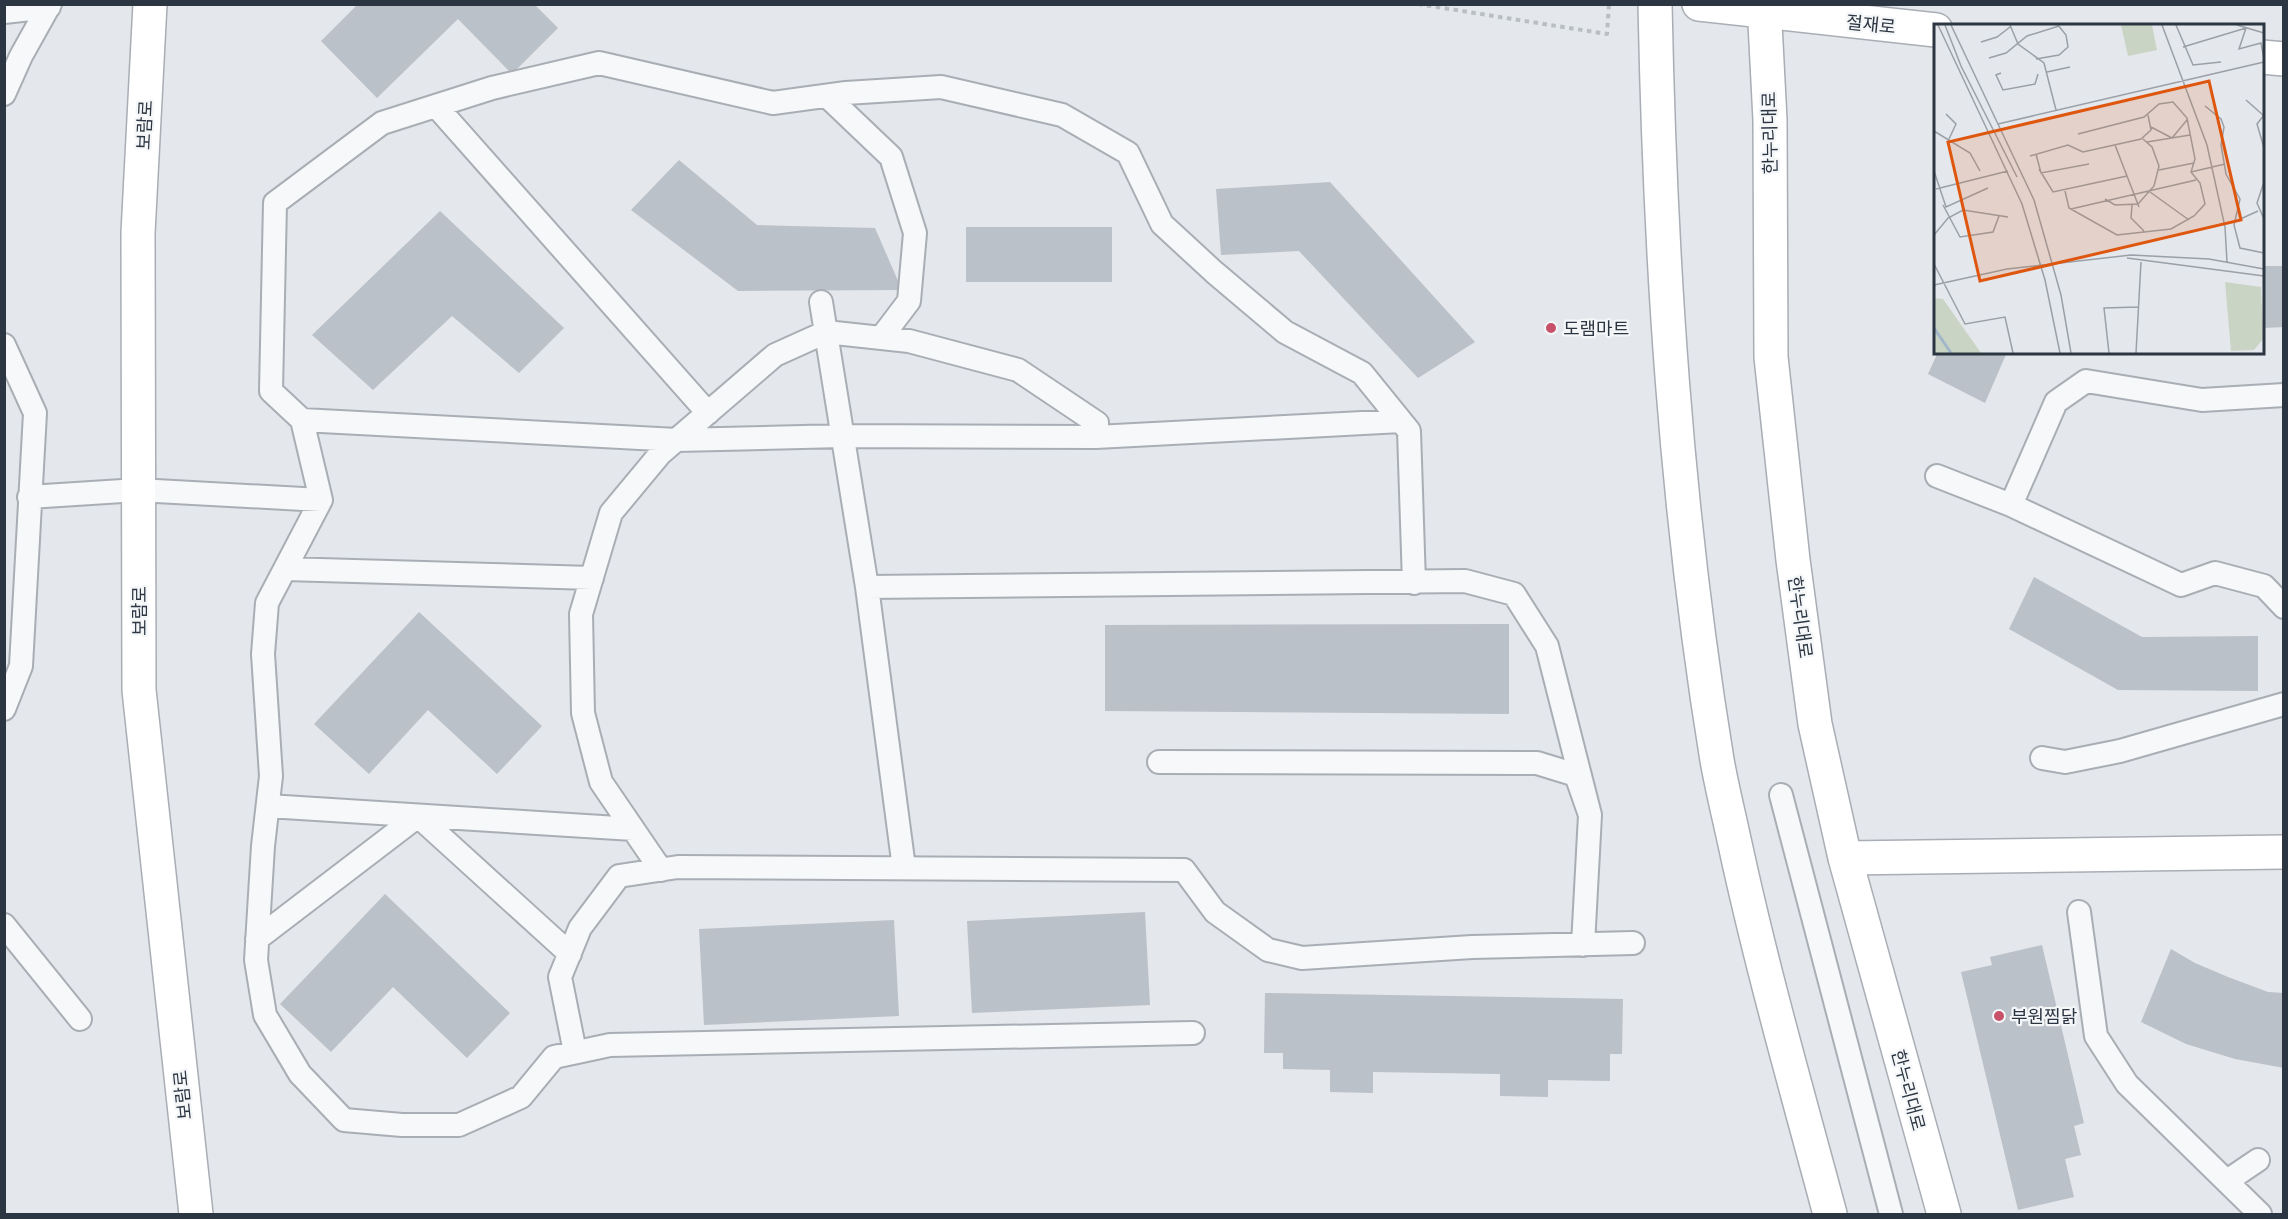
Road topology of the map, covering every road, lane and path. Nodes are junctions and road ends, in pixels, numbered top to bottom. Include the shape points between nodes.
1 (150, 4) edge
2 (1418, 4) edge
3 (1609, 4) edge
4 (1655, 4) edge
5 (1699, 4) edge
6 (50, 6) edge
7 (1765, 9) edge
8 (4, 12) edge
9 (1934, 30) edge
10 (2264, 57) edge
11 (2283, 59) edge
12 (4, 94) edge
13 (827, 96) junction
14 (436, 106) junction
15 (822, 302) dead end
16 (826, 332) junction
17 (880, 338) junction
18 (4, 345) edge
19 (2283, 395) edge
20 (708, 412) junction
21 (302, 420) junction
22 (1401, 421) junction
23 (842, 436) junction
24 (1096, 437) junction
25 (677, 440) junction
26 (1937, 476) dead end
27 (138, 490) junction
28 (29, 497) junction
29 (321, 500) junction
30 (2011, 505) junction
31 (285, 569) junction
32 (592, 578) junction
33 (1414, 583) junction
34 (867, 587) junction
35 (2283, 607) edge
36 (2283, 704) edge
37 (4, 709) edge
38 (2042, 758) dead end
39 (1159, 762) dead end
40 (1781, 795) dead end
41 (268, 806) junction
42 (1590, 815) junction
43 (418, 816) junction
44 (633, 829) junction
45 (2283, 852) edge
46 (1845, 858) junction
47 (904, 868) junction
48 (661, 870) junction
49 (2079, 912) dead end
50 (4, 925) edge
51 (257, 939) junction
52 (1633, 944) dead end
53 (1583, 945) junction
54 (570, 954) junction
55 (80, 1018) dead end
56 (1193, 1033) dead end
57 (574, 1052) junction
58 (2258, 1160) dead end
59 (2227, 1181) junction
60 (196, 1215) edge
61 (1830, 1215) edge
62 (1891, 1215) edge
63 (1944, 1215) edge
64 (2260, 1215) edge

1 - 27 street, 보람로 via 138,233
2 - 3 path via 1607,34
4 - 61 street via 1671,362 1689,570 1718,762 1754,931
5 - 7 street, 절재로
6 - 8 lane
6 - 12 lane
7 - 9 street, 절재로
7 - 46 street, 한누리대로 via 1770,120 1771,357 1815,724
10 - 11 street
13 - 14 lane via 773,103 599,63 492,88
13 - 17 lane via 891,157 915,233 909,301
13 - 22 lane via 940,87 1062,115 1128,153 1162,224 1286,332 1362,374
14 - 20 lane
14 - 21 lane via 382,123 275,203 271,391
15 - 16 lane
16 - 17 lane
16 - 20 lane via 775,355
16 - 23 lane
17 - 24 lane via 909,341 1018,370 1098,423
18 - 28 lane via 35,413
19 - 30 lane via 2202,400 2086,381 2056,402
20 - 25 lane
21 - 25 lane
21 - 29 lane
22 - 24 lane
22 - 33 lane via 1409,431
23 - 24 lane
23 - 25 lane
23 - 34 lane
25 - 32 lane via 660,454 611,513
26 - 30 lane
27 - 28 lane
27 - 29 lane
27 - 60 street, 보람로 via 139,690
28 - 37 lane via 21,666
29 - 31 lane
30 - 35 lane via 2181,585 2215,573 2264,586
31 - 32 lane
31 - 41 lane via 267,603 262,654 271,776
32 - 44 lane via 581,614 583,713 601,782
33 - 34 lane
33 - 42 lane via 1465,581 1514,594 1547,646
34 - 47 lane
36 - 38 lane via 2120,751 2065,762
39 - 42 lane via 1536,763 1576,775
40 - 62 lane
41 - 43 lane
41 - 51 lane
42 - 53 lane
43 - 44 lane
43 - 51 lane
43 - 54 lane
44 - 48 lane
45 - 46 street
46 - 63 street, 한누리대로
47 - 48 lane
47 - 53 lane via 1184,870 1215,912 1268,950 1302,958 1472,947
48 - 54 lane via 619,876 580,928
49 - 59 lane via 2096,1036 2127,1084
50 - 55 lane
51 - 57 lane via 256,960 265,1015 300,1074 344,1120 459,1125 521,1097 554,1057
52 - 53 lane
54 - 57 lane via 560,976
56 - 57 lane via 610,1045
58 - 59 lane
59 - 64 lane

